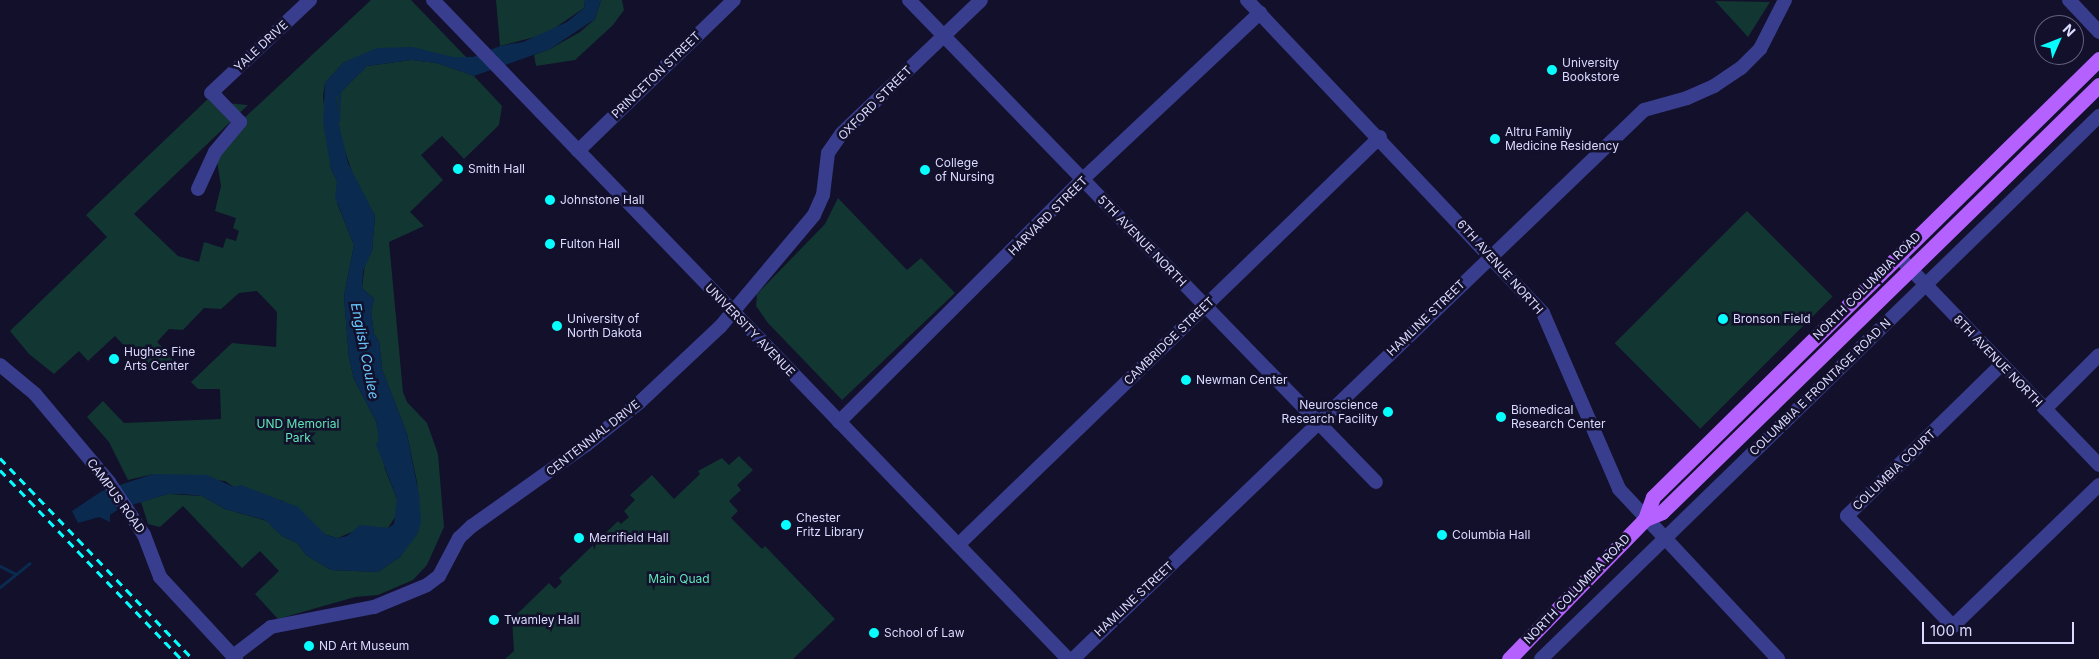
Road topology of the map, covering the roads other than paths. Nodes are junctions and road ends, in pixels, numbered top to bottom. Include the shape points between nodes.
1 (310, 0) edge
2 (433, 0) edge
3 (734, 0) edge
4 (909, 0) edge
5 (981, 0) edge
6 (1248, 0) edge
7 (1786, 0) edge
8 (2069, 0) edge
9 (1260, 13) junction
10 (2099, 32) edge
11 (943, 36) junction
12 (2099, 59) edge
13 (2099, 85) edge
14 (2099, 116) edge
15 (1380, 137) junction
16 (578, 150) junction
17 (1083, 179) junction
18 (198, 189) dead end
19 (1491, 256) junction
20 (1898, 256) junction
21 (1910, 268) junction
22 (1925, 284) junction
23 (748, 297) joint
24 (1205, 307) junction
25 (733, 312) junction
26 (2099, 354) edge
27 (2002, 364) junction
28 (0, 365) edge
29 (2045, 408) junction
30 (839, 422) junction
31 (1317, 424) junction
32 (2099, 465) edge
33 (1376, 482) dead end
34 (2099, 485) edge
35 (1645, 520) junction
36 (1664, 540) junction
37 (958, 545) junction
38 (1528, 640) junction
39 (235, 657) edge
40 (1544, 658) edge
41 (1068, 659) edge
42 (1073, 659) edge
43 (1509, 659) edge
44 (1778, 659) edge

1 - 18 street, YALE DRIVE via 212,94 240,122 215,152
2 - 16 street, UNIVERSITY AVENUE
3 - 16 street, PRINCETON STREET
4 - 11 street, 5TH AVENUE NORTH
5 - 11 street, OXFORD STREET
6 - 9 street, 6TH AVENUE NORTH
7 - 19 street, HAMLINE STREET via 1760,49 1741,68 1714,86 1687,98 1644,110
8 - 10 street
9 - 15 street, 6TH AVENUE NORTH
9 - 17 street, HARVARD STREET
11 - 17 street, 5TH AVENUE NORTH
11 - 23 street, OXFORD STREET via 842,133 828,153 822,196 814,215
12 - 20 main road, NORTH COLUMBIA ROAD
13 - 21 main road, NORTH COLUMBIA ROAD
14 - 22 street, COLUMBIA E FRONTAGE ROAD N
15 - 19 street, 6TH AVENUE NORTH
15 - 24 street, CAMBRIDGE STREET
16 - 25 street, UNIVERSITY AVENUE
17 - 24 street, 5TH AVENUE NORTH
17 - 30 street, HARVARD STREET
19 - 31 street, HAMLINE STREET
19 - 35 street, 6TH AVENUE NORTH via 1543,313 1619,489
20 - 21 street, 8TH AVENUE NORTH
20 - 35 main road, NORTH COLUMBIA ROAD via 1653,498
21 - 22 street, 8TH AVENUE NORTH
21 - 35 main road, NORTH COLUMBIA ROAD via 1662,512
22 - 27 street, 8TH AVENUE NORTH
22 - 36 street, COLUMBIA E FRONTAGE ROAD N
23 - 25 street, CENTENNIAL DRIVE
24 - 31 street, 5TH AVENUE NORTH
24 - 37 street, CAMBRIDGE STREET
25 - 30 street, UNIVERSITY AVENUE
25 - 39 street, CENTENNIAL DRIVE via 710,338 626,413 472,526 459,538 438,576 410,595 374,607 271,627
26 - 29 street
27 - 29 street, 8TH AVENUE NORTH
27 - 34 street, COLUMBIA COURT via 1847,516 1953,626
28 - 39 street, CAMPUS ROAD via 35,394 109,482 144,535 160,577
29 - 32 street, 8TH AVENUE NORTH
30 - 37 street, UNIVERSITY AVENUE
31 - 33 street, 5TH AVENUE NORTH
31 - 42 street, HAMLINE STREET
35 - 36 street, 6TH AVENUE NORTH
35 - 38 main road, NORTH COLUMBIA ROAD
36 - 40 street, COLUMBIA E FRONTAGE ROAD N
36 - 44 street, 6TH AVENUE NORTH
37 - 41 street, UNIVERSITY AVENUE
38 - 40 street
38 - 43 main road, NORTH COLUMBIA ROAD

